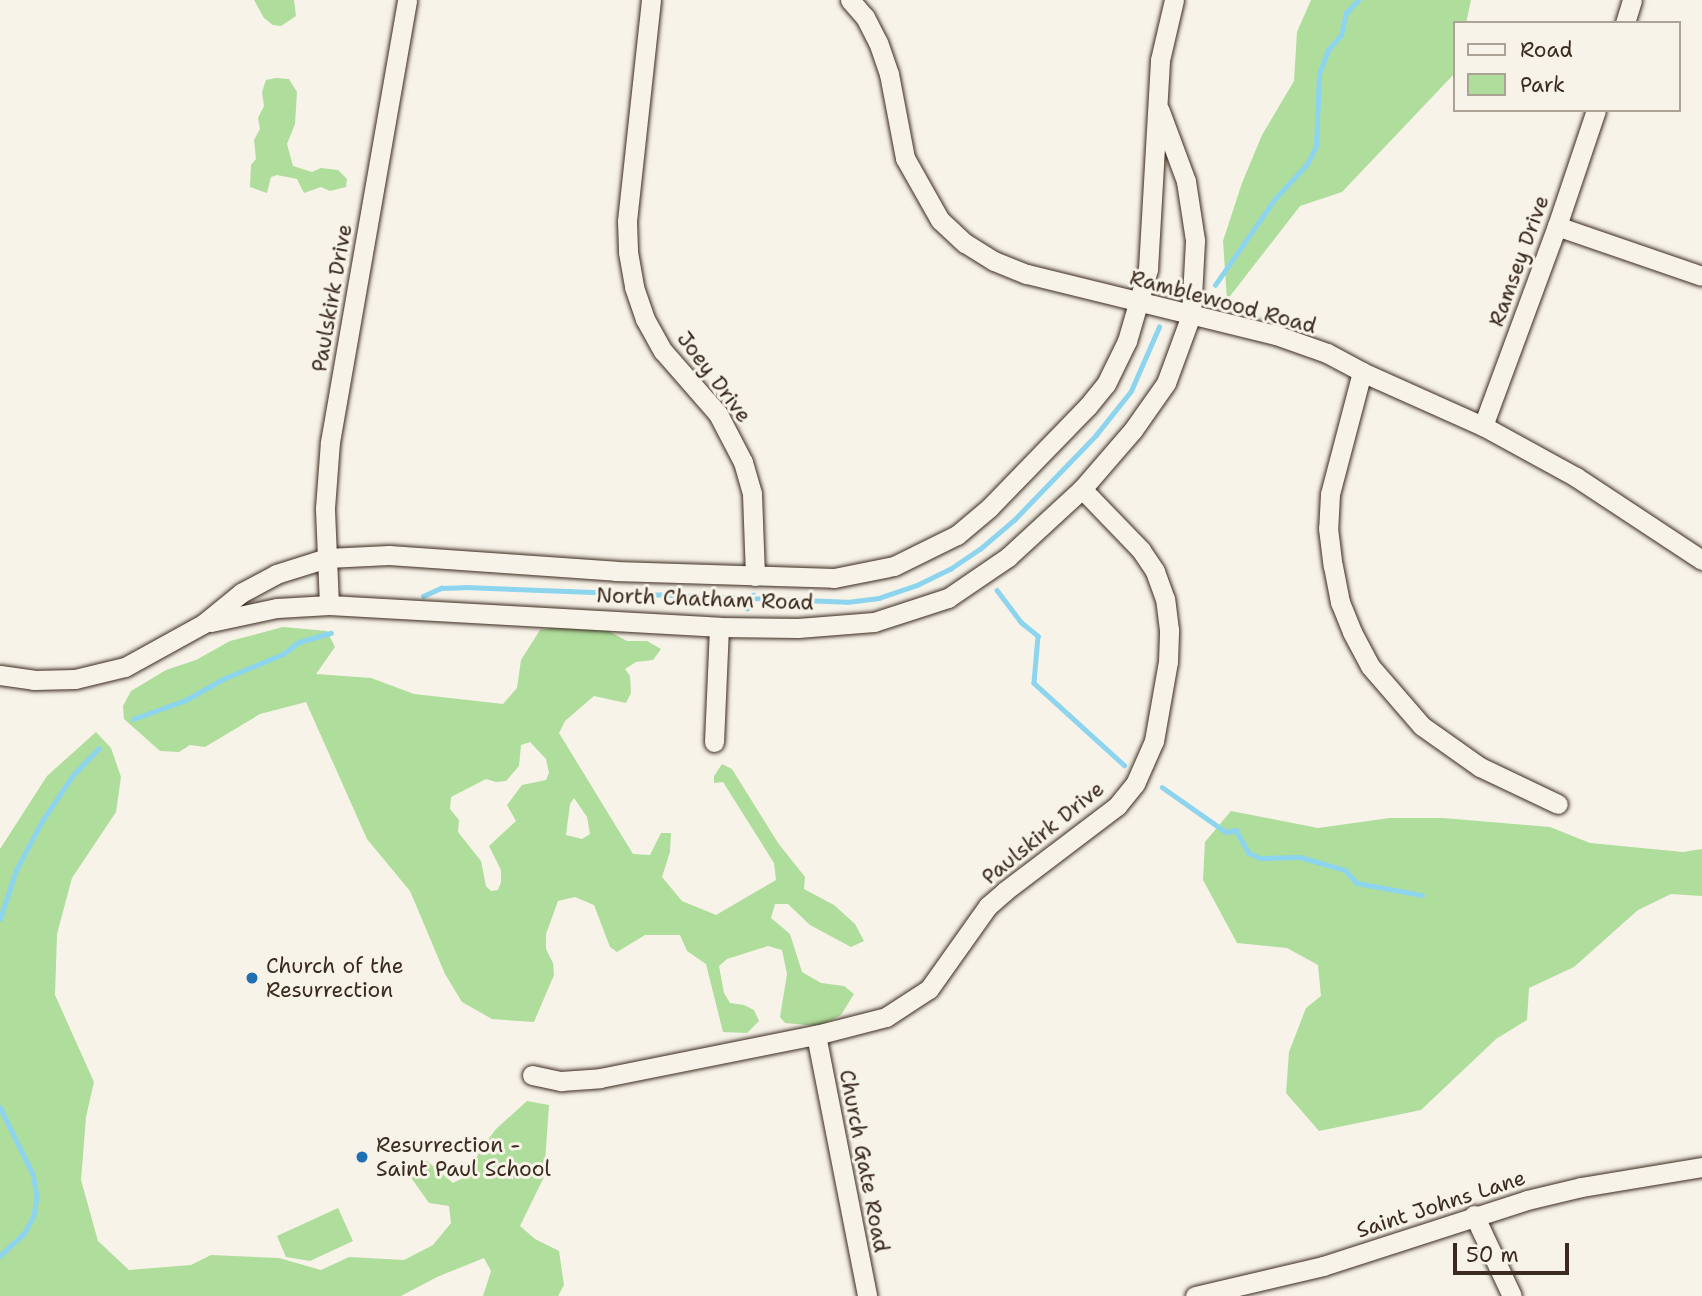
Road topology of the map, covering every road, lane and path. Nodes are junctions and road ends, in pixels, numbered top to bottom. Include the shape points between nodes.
1 (407, 0) edge
2 (651, 0) edge
3 (850, 0) edge
4 (1174, 0) edge
5 (1632, 0) edge
6 (1626, 21) edge
7 (1159, 107) junction
8 (1594, 112) edge
9 (1557, 226) junction
10 (1702, 276) edge
11 (1140, 303) junction
12 (1191, 315) junction
13 (1362, 372) junction
14 (1483, 426) junction
15 (1082, 489) junction
16 (327, 558) junction
17 (1702, 560) edge
18 (755, 576) junction
19 (329, 605) junction
20 (203, 624) junction
21 (719, 627) junction
22 (0, 675) edge
23 (714, 742) dead end
24 (1558, 804) dead end
25 (816, 1035) junction
26 (532, 1076) dead end
27 (1702, 1167) edge
28 (1474, 1215) junction
29 (867, 1296) edge
30 (1195, 1296) edge
31 (1512, 1296) edge

1 - 16 street, Paulskirk Drive via 330,442
2 - 18 street, Joey Drive via 627,221 632,275 645,318 663,351 718,414 743,462 752,494
3 - 11 street, Ramblewood Road via 865,16 878,42 905,158 940,220 994,261
4 - 7 street, North Chatham Road via 1160,60
5 - 6 street
7 - 11 street, North Chatham Road via 1152,234
7 - 12 street, North Chatham Road via 1191,207 1195,240
8 - 9 street, Ramsey Drive
9 - 10 street
9 - 14 street, Ramsey Drive
11 - 12 street, Ramblewood Road
11 - 18 street, North Chatham Road via 1128,341 1106,384 989,508 957,534 894,566 866,573 834,578
12 - 13 street, Ramblewood Road via 1302,343
12 - 15 street, North Chatham Road via 1166,383
13 - 14 street, Ramblewood Road
13 - 24 street via 1329,494 1333,566 1352,632 1370,666 1422,726 1480,767
14 - 17 street, Ramblewood Road via 1576,477
15 - 21 street, North Chatham Road via 982,577 948,598 910,613 838,626
15 - 25 street, Paulskirk Drive via 1140,550 1155,571 1165,598 1170,629 1168,662 1146,765 1117,806 988,906 929,989 886,1017
16 - 18 street, North Chatham Road via 389,555
16 - 19 street, Paulskirk Drive
16 - 20 street, North Chatham Road via 241,593
19 - 20 street, North Chatham Road via 277,608
19 - 21 street, North Chatham Road
20 - 22 street, North Chatham Road via 102,675 34,680
21 - 23 street
25 - 26 street, Paulskirk Drive via 600,1078 561,1081
25 - 29 street, Church Gate Road
27 - 28 street, Saint Johns Lane via 1581,1187
28 - 30 street, Saint Johns Lane via 1322,1266
28 - 31 street

